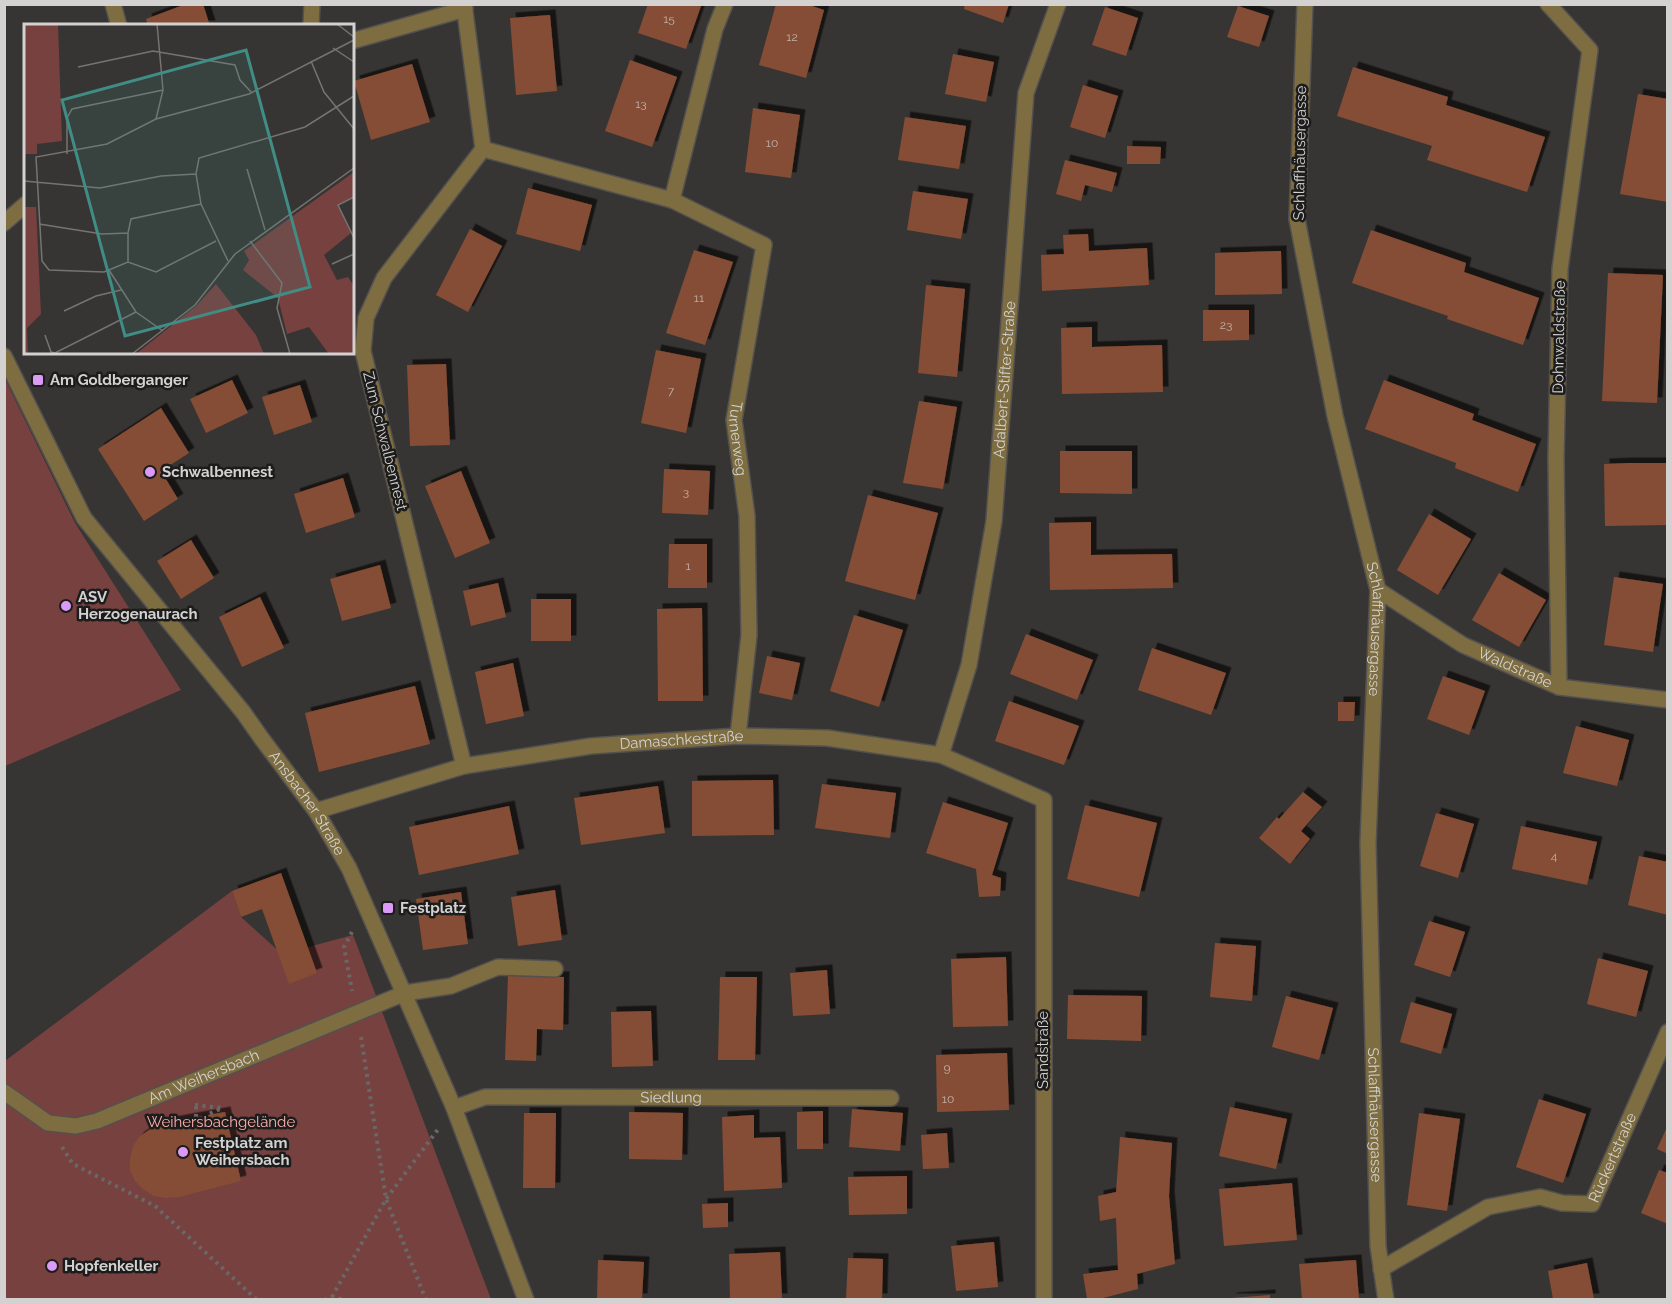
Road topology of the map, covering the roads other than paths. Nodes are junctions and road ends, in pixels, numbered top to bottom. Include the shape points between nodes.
1 (113, 4) edge
2 (312, 4) edge
3 (725, 4) edge
4 (1058, 4) edge
5 (1305, 4) edge
6 (1548, 4) edge
7 (465, 7) edge
8 (118, 24) edge
9 (311, 24) edge
10 (354, 40) edge
11 (483, 149) junction
12 (672, 200) junction
13 (24, 206) edge
14 (4, 223) edge
15 (4, 356) edge
16 (1378, 590) junction
17 (1559, 687) junction
18 (1668, 700) edge
19 (738, 736) junction
20 (941, 755) junction
21 (464, 766) junction
22 (1044, 800) joint
23 (316, 811) junction
24 (555, 969) dead end
25 (405, 993) junction
26 (1668, 1032) edge
27 (4, 1092) edge
28 (891, 1098) dead end
29 (454, 1108) junction
30 (1381, 1269) junction
31 (526, 1299) edge
32 (1044, 1299) edge
33 (1386, 1299) edge

1 - 8 street
2 - 9 street
3 - 12 street via 715,29
4 - 20 street, Adalbert-Stifter-Straße via 1026,93 994,521 969,665
5 - 16 street, Schlaffhäusergasse via 1297,219 1335,416
6 - 17 street, Dohnwaldstraße via 1590,50 1560,269 1556,459
7 - 10 street
7 - 11 street
11 - 12 street, Turnerweg
11 - 21 street, Zum Schwalbennest via 384,278 366,318 363,351
12 - 19 street, Turnerweg via 764,245 734,420 747,516 749,635
13 - 14 street
15 - 23 street, Ansbacher Straße via 84,518 243,711
16 - 17 street, Waldstraße via 1463,645
16 - 30 street, Schlaffhäusergasse via 1368,843
17 - 18 street, Waldstraße
19 - 20 street, Damaschkestraße via 827,738
19 - 21 street, Damaschkestraße via 591,746
20 - 22 street, Damaschkestraße
21 - 23 street, Damaschkestraße
22 - 32 street, Sandstraße
23 - 25 street, Ansbacher Straße via 350,868
24 - 25 street, Am Weihersbach via 498,967 451,986
25 - 27 street, Am Weihersbach via 76,1126 48,1124
25 - 29 street, Ansbacher Straße
26 - 30 street, Rückertstraße via 1592,1204 1562,1203 1540,1197 1488,1207
28 - 29 street, Siedlung via 485,1097
29 - 31 street, Ansbacher Straße
30 - 33 street, Schlaffhäusergasse

